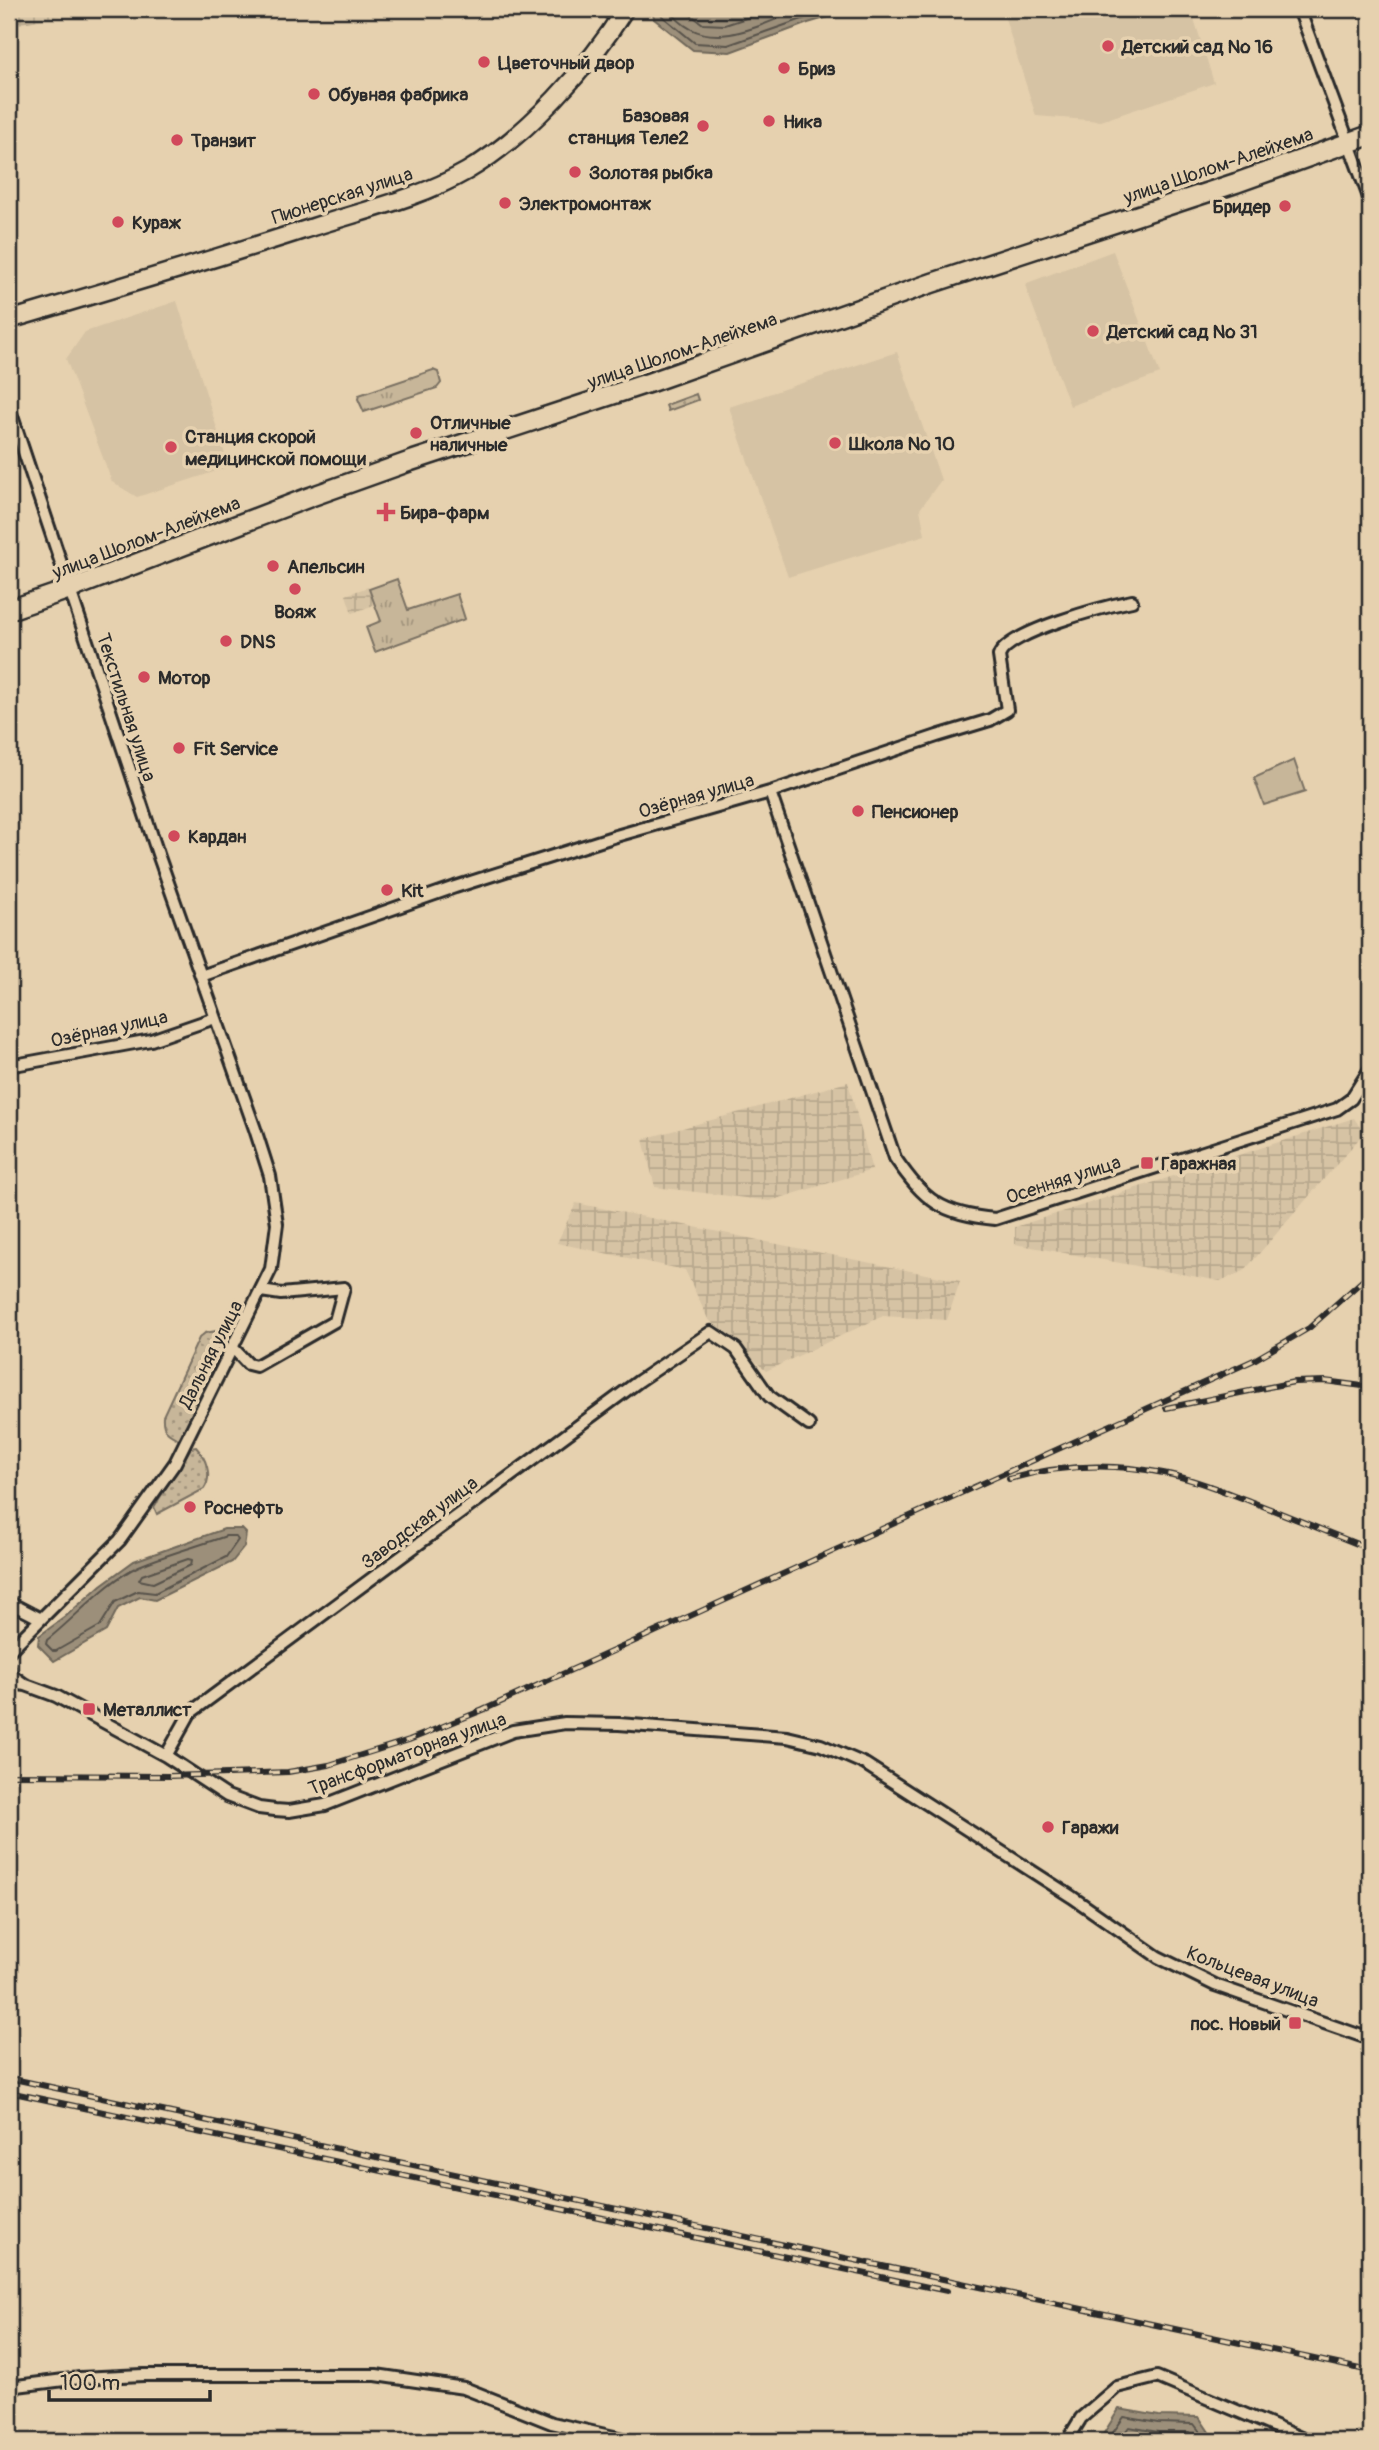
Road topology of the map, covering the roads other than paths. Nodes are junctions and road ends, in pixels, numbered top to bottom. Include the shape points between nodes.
1 (605, 9) edge
2 (1299, 9) edge
3 (622, 14) edge
4 (1370, 135) edge
5 (1349, 142) junction
6 (1370, 200) edge
7 (9, 320) edge
8 (9, 407) edge
9 (70, 589) junction
10 (1132, 601) dead end
11 (9, 610) edge
12 (770, 792) junction
13 (201, 976) junction
14 (215, 1018) junction
15 (9, 1066) edge
16 (1370, 1069) edge
17 (261, 1291) junction
18 (233, 1348) junction
19 (809, 1425) dead end
20 (9, 1610) edge
21 (41, 1619) junction
22 (9, 1651) edge
23 (9, 1667) edge
24 (9, 1683) edge
25 (26, 1685) junction
26 (166, 1756) junction
27 (1023, 1867) joint
28 (1370, 2039) edge
29 (9, 2387) edge
30 (632, 2441) edge
31 (1067, 2441) edge
32 (1308, 2441) edge

1 - 3 street
2 - 5 street
3 - 7 main road, Пионерская улица via 586,64 520,131 444,183 243,250
4 - 5 main road, улица Шолом-Алейхема
5 - 6 street
5 - 9 main road, улица Шолом-Алейхема via 310,497
8 - 9 street, Текстильная улица
9 - 11 main road, улица Шолом-Алейхема
9 - 13 street, Текстильная улица
10 - 12 street, Озёрная улица via 1091,610 1003,648 999,656 1008,704 1001,716
12 - 13 street, Озёрная улица via 455,887
12 - 16 street, Осенняя улица via 895,1158 916,1188 941,1206 995,1219 1337,1109 1351,1099
13 - 14 street, Текстильная улица
14 - 15 street, Озёрная улица via 151,1040
14 - 17 street, Дальняя улица via 270,1176 276,1224 271,1269
17 - 18 street, Дальняя улица
17 - 18 street via 281,1294 344,1288 335,1321 256,1366
18 - 21 street, Дальняя улица via 175,1462 144,1507 120,1539
19 - 26 street, Заводская улица via 769,1396 736,1349 711,1332 190,1713
20 - 21 street via 14,1605
21 - 22 street, Дальняя улица
23 - 25 street via 10,1674
24 - 25 street, Трансформаторная улица
25 - 26 street, Трансформаторная улица via 56,1696
26 - 27 street, Трансформаторная улица via 227,1796 259,1808 289,1811 325,1805 513,1731 565,1723 787,1737 821,1745 864,1764
27 - 28 street, Кольцевая улица via 1158,1957 1215,1985
29 - 30 street via 80,2378 376,2375 464,2388 552,2423
31 - 32 street via 1081,2418 1117,2387 1157,2377

